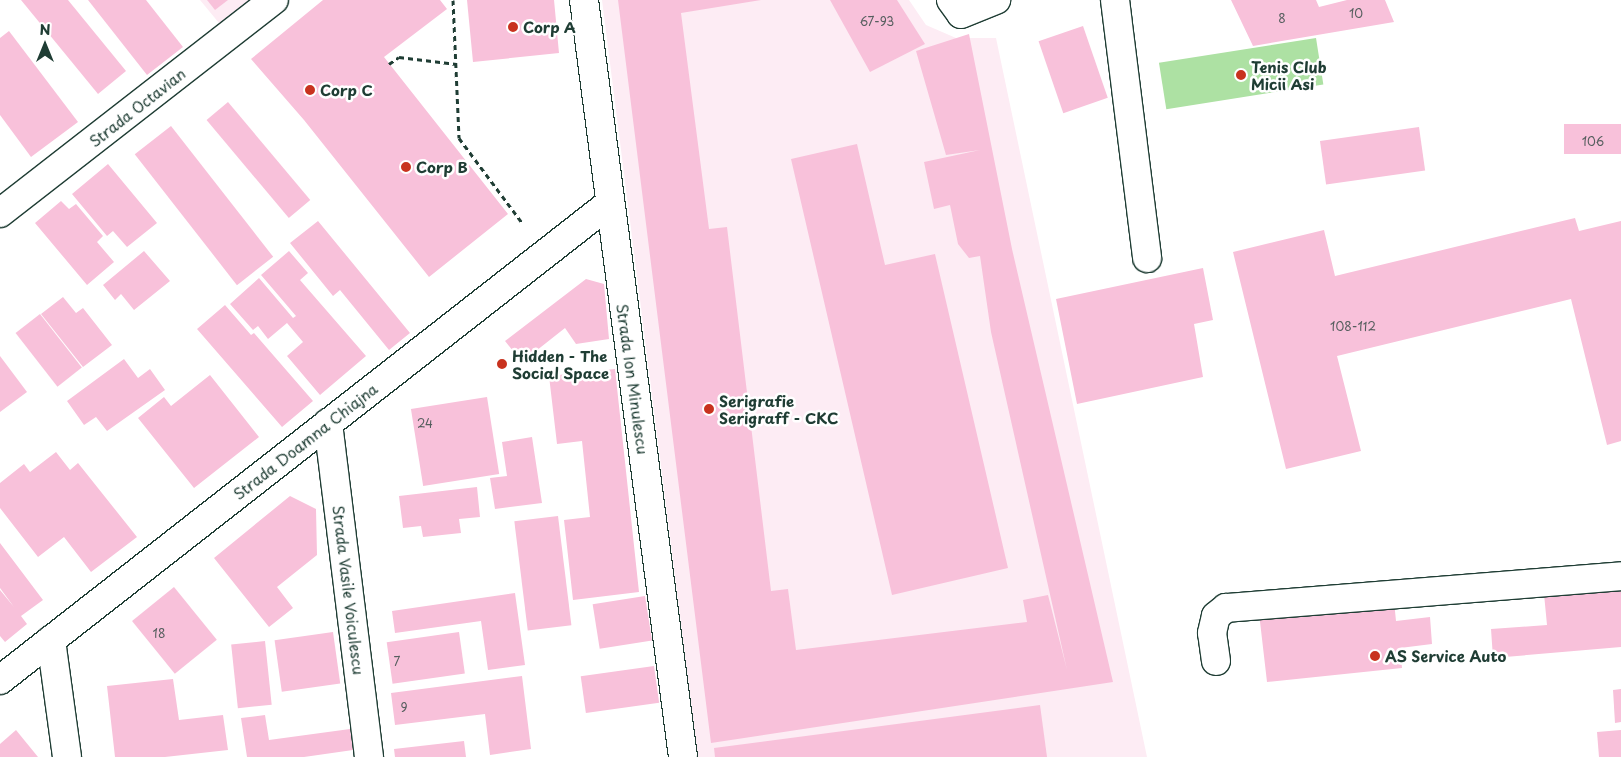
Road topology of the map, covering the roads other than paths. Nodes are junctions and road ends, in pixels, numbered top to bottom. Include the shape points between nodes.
1 (274, 0) edge
2 (584, 0) edge
3 (951, 0) edge
4 (996, 0) edge
5 (1115, 0) edge
6 (610, 203) junction
7 (0, 213) edge
8 (1147, 258) dead end
9 (328, 423) junction
10 (1621, 576) edge
11 (51, 640) junction
12 (1216, 661) dead end
13 (0, 680) edge
14 (67, 757) edge
15 (369, 757) edge
16 (683, 757) edge

1 - 7 street, Strada Octavian
2 - 6 street, Strada Ion Minulescu
3 - 4 street via 960,14
5 - 8 street
6 - 9 street, Strada Doamna Chiajna
6 - 16 street, Strada Ion Minulescu
9 - 11 street, Strada Doamna Chiajna
9 - 15 street, Strada Vasile Voiculescu
10 - 12 street via 1226,608 1216,616 1212,633
11 - 13 street, Strada Doamna Chiajna
11 - 14 street

